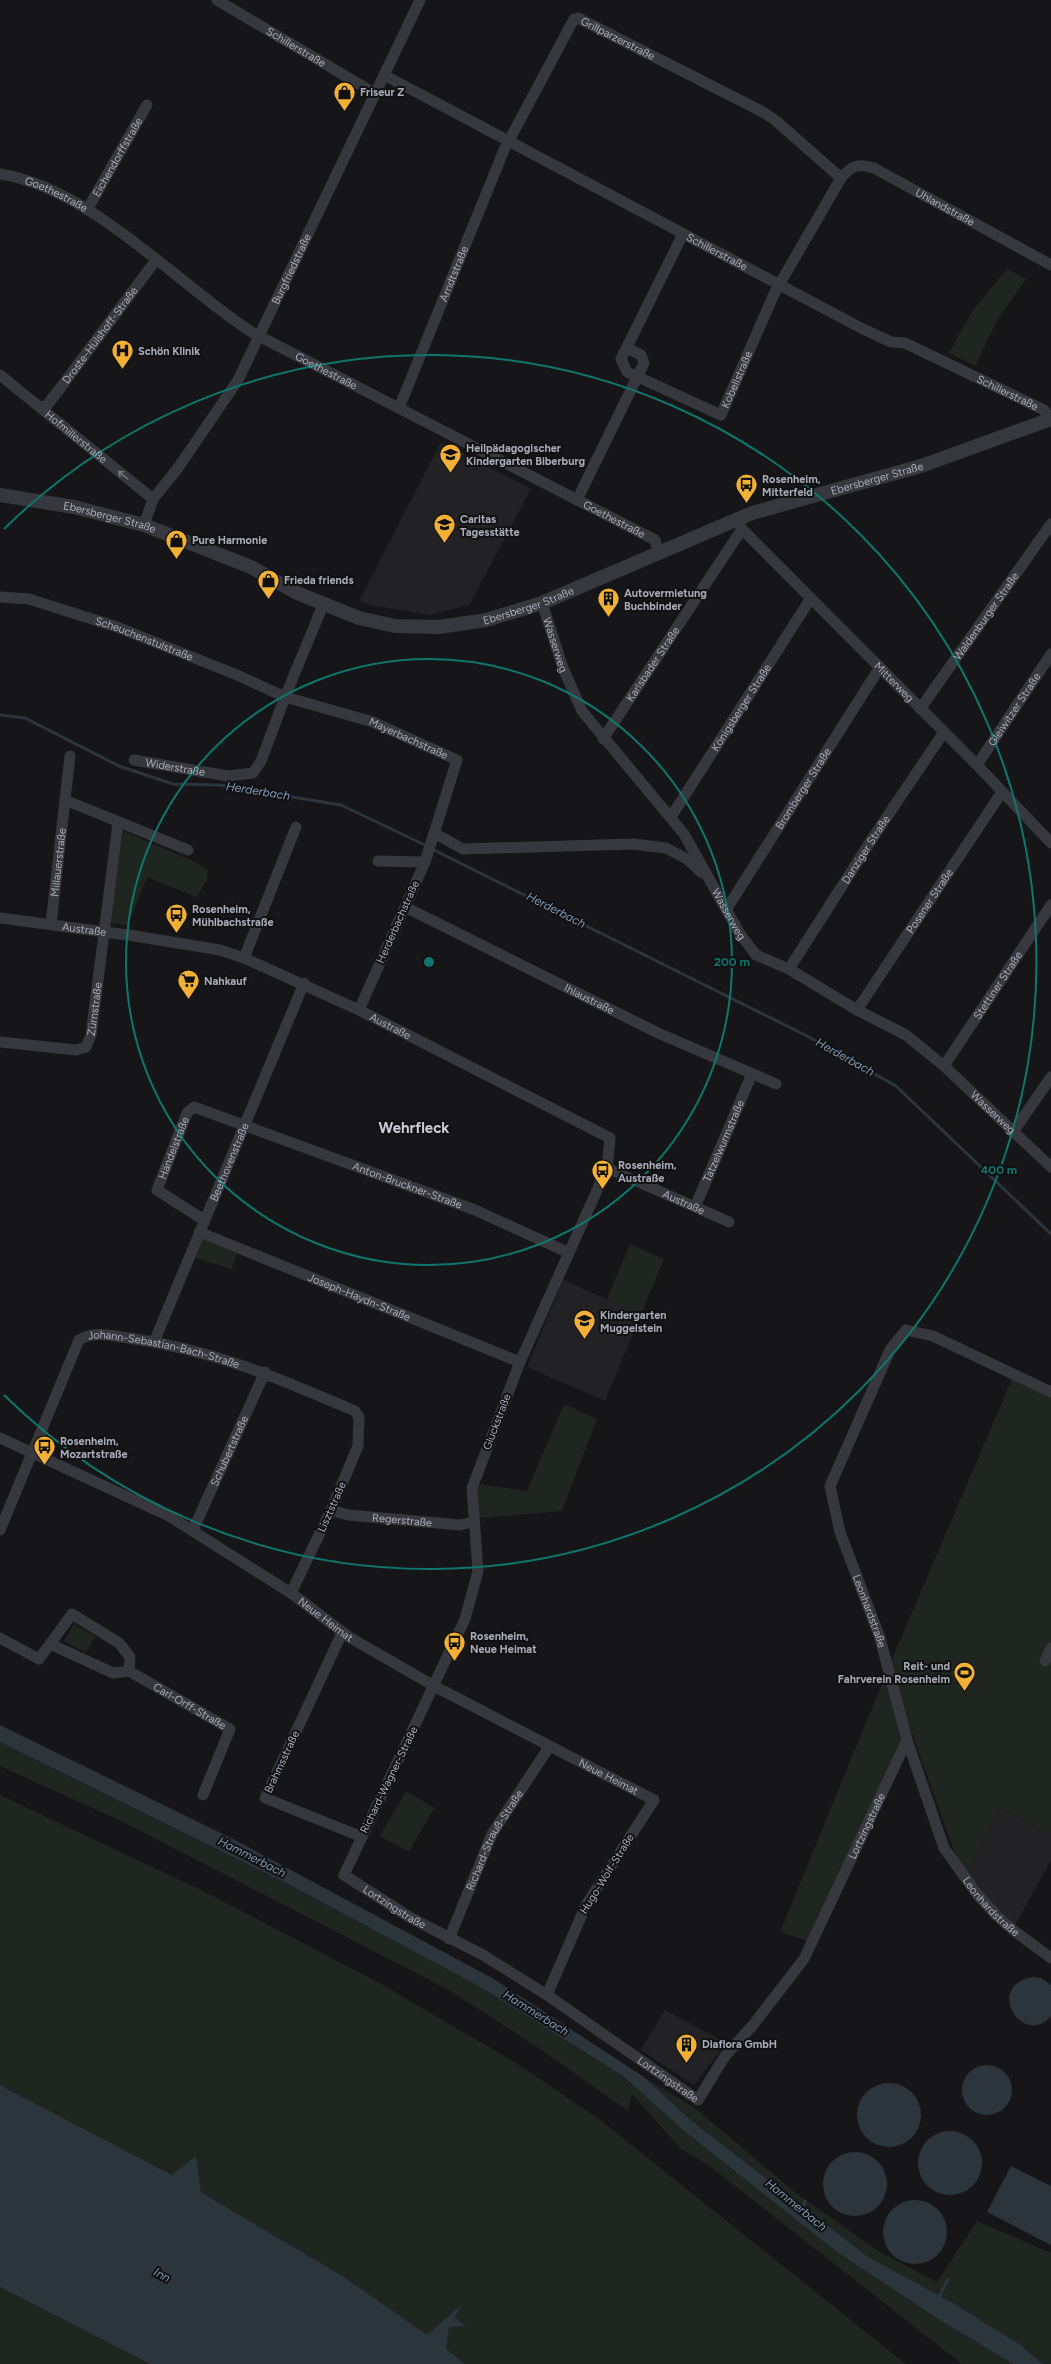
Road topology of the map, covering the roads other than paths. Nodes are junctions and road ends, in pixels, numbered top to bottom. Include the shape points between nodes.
1 (217, 0) edge
2 (420, 0) edge
3 (384, 75) junction
4 (374, 93) junction
5 (147, 105) dead end
6 (509, 140) junction
7 (0, 174) edge
8 (841, 178) junction
9 (87, 210) junction
10 (683, 234) junction
11 (156, 260) junction
12 (1051, 266) edge
13 (780, 283) junction
14 (260, 337) junction
15 (627, 348) junction
16 (0, 375) edge
17 (638, 377) junction
18 (42, 407) junction
19 (399, 408) junction
20 (1051, 420) edge
21 (0, 495) edge
22 (153, 499) junction
23 (577, 500) junction
24 (1051, 524) edge
25 (144, 525) junction
26 (740, 525) junction
27 (659, 554) junction
28 (0, 597) edge
29 (811, 598) junction
30 (542, 603) junction
31 (323, 605) junction
32 (1051, 654) edge
33 (880, 667) junction
34 (285, 697) junction
35 (920, 709) junction
36 (944, 732) junction
37 (603, 739) junction
38 (70, 756) dead end
39 (134, 760) dead end
40 (977, 765) junction
41 (1002, 792) junction
42 (65, 800) junction
43 (671, 817) junction
44 (118, 823) junction
45 (296, 827) dead end
46 (433, 834) junction
47 (1051, 843) edge
48 (188, 850) dead end
49 (378, 861) dead end
50 (425, 861) junction
51 (710, 880) junction
52 (1051, 905) edge
53 (405, 907) junction
54 (726, 910) junction
55 (0, 918) edge
56 (51, 924) junction
57 (104, 933) junction
58 (244, 958) junction
59 (789, 969) junction
60 (304, 984) junction
61 (359, 1010) junction
62 (857, 1010) junction
63 (0, 1042) edge
64 (944, 1066) junction
65 (752, 1074) junction
66 (1051, 1077) edge
67 (776, 1084) dead end
68 (244, 1126) junction
69 (1013, 1132) junction
70 (1051, 1167) edge
71 (606, 1168) junction
72 (695, 1207) junction
73 (204, 1220) junction
74 (729, 1222) dead end
75 (199, 1232) junction
76 (567, 1252) junction
77 (154, 1342) junction
78 (520, 1362) junction
79 (265, 1372) junction
80 (1051, 1392) edge
81 (359, 1417) joint
82 (0, 1438) edge
83 (33, 1453) junction
84 (331, 1510) junction
85 (473, 1522) junction
86 (0, 1530) edge
87 (193, 1530) junction
88 (291, 1593) junction
89 (342, 1633) junction
90 (0, 1638) edge
91 (50, 1644) junction
92 (1051, 1648) edge
93 (1045, 1661) dead end
94 (129, 1671) junction
95 (434, 1686) junction
96 (907, 1740) junction
97 (549, 1746) junction
98 (202, 1795) dead end
99 (654, 1800) joint
100 (362, 1837) junction
101 (344, 1875) joint
102 (449, 1939) junction
103 (1051, 1958) edge
104 (547, 1995) junction

1 - 4 street, Schillerstraße
2 - 3 street, Burgfriedstraße
3 - 4 street, Burgfriedstraße
3 - 6 street, Schillerstraße
4 - 14 street, Burgfriedstraße
5 - 9 street, Eichendorffstraße
6 - 8 street, Grillparzerstraße via 570,22 578,18 763,112
6 - 10 street, Schillerstraße
6 - 19 street, Arndtstraße
7 - 9 street, Goethestraße via 14,176 42,187
8 - 12 street, Uhlandstraße via 850,168 862,164 874,168
8 - 13 street, Uhlandstraße
9 - 11 street, Goethestraße
10 - 13 street, Schillerstraße
10 - 15 street
11 - 14 street, Goethestraße via 207,301
11 - 18 street, Droste-Hülshoff-Straße via 58,391
13 - 17 street, Kobellstraße via 721,414
13 - 20 street, Schillerstraße via 861,328 891,342 905,343 1044,410
14 - 19 street, Goethestraße
14 - 22 street, Burgfriedstraße via 238,380 178,468
15 - 17 street via 621,359 627,372
15 - 17 street via 641,356 644,363
16 - 18 street, Hofmillerstraße
17 - 23 street
22 -> 18 street, Hofmillerstraße
19 - 23 street, Goethestraße
20 - 26 street, Ebersberger Straße via 921,466 752,513
21 - 25 street, Ebersberger Straße via 74,508
22 - 25 street, Burgfriedstraße
23 - 27 street, Goethestraße via 655,540
24 - 35 street, Waldenburger Straße
25 - 31 street, Ebersberger Straße via 251,567
26 - 27 street, Ebersberger Straße
26 - 29 street, Mitterweg
26 - 37 street, Karlsbader Straße
27 - 30 street, Ebersberger Straße
28 - 34 street, Scheuchenstulstraße via 29,599 117,627
29 - 33 street, Mitterweg
29 - 43 street, Königsberger Straße
30 - 31 street, Ebersberger Straße via 486,620 439,627 395,626 359,618
30 - 37 street, Wasserweg via 563,668 582,711
31 - 34 street
32 - 40 street, Gleiwitzer Straße
33 - 35 street, Mitterweg
33 - 54 street, Bromberger Straße
34 - 39 street, Widerstraße via 261,761 253,773 228,776
34 - 46 street, Mayerbachstraße via 373,722 457,760
35 - 36 street, Mitterweg
36 - 40 street, Mitterweg
36 - 59 street, Danziger Straße
37 - 43 street, Wasserweg
38 - 42 street, Millauerstraße
40 - 41 street, Mitterweg
41 - 47 street, Mitterweg
41 - 62 street, Posener Straße
42 - 44 street
42 - 56 street, Millauerstraße
43 - 51 street, Wasserweg via 684,834
44 - 48 street
44 - 57 street
45 - 58 street
46 - 50 street, Herderbachstraße
46 - 51 street via 463,849 633,844 666,848 687,859
49 - 50 street
50 - 53 street, Herderbachstraße
51 - 54 street, Wasserweg
52 - 64 street, Stettiner Straße
53 - 61 street, Herderbachstraße
53 - 65 street, Ihlaustraße via 658,1033
54 - 59 street, Wasserweg via 756,954
55 - 56 street, Austraße
56 - 57 street, Austraße
57 - 58 street, Austraße via 220,950
57 - 63 street, Zürnstraße via 91,1035 86,1047 76,1050
58 - 60 street, Austraße
59 - 62 street, Wasserweg
60 - 61 street, Austraße
60 - 68 street, Beethovenstraße
61 - 71 street, Austraße via 610,1138
62 - 64 street, Wasserweg via 906,1035
64 - 69 street, Wasserweg
65 - 67 street, Ihlaustraße
65 - 72 street, Tatzelwurmstraße
66 - 69 street
68 - 73 street, Beethovenstraße
68 - 73 street, Händelstraße via 194,1107 187,1113 157,1190
68 - 76 street, Anton-Bruckner-Straße via 475,1210
69 - 70 street, Wasserweg
71 - 72 street, Austraße
71 - 76 street, Gluckstraße
72 - 74 street, Austraße
73 - 75 street, Beethovenstraße
75 - 77 street, Beethovenstraße
75 - 78 street, Joseph-Haydn-Straße
76 - 78 street, Gluckstraße
77 - 79 street, Johann-Sebastian-Bach-Straße via 224,1358
77 - 83 street, Johann-Sebastian-Bach-Straße via 94,1334 79,1340
78 - 85 street, Gluckstraße via 472,1488
79 - 81 street, Johann-Sebastian-Bach-Straße via 355,1411
79 - 87 street, Schubertstraße
80 - 96 street, Leonhardstraße via 933,1336 906,1330 890,1350 830,1486 840,1532 880,1638
81 - 84 street, Lisztstraße via 358,1446
82 - 83 street, Neue Heimat
83 - 86 street, Johann-Sebastian-Bach-Straße
83 - 87 street, Neue Heimat via 169,1516
84 - 85 street, Regerstraße via 348,1515 460,1525
84 - 88 street, Lisztstraße
85 - 95 street, Gluckstraße via 478,1571 466,1620
87 - 88 street, Neue Heimat
88 - 89 street, Neue Heimat
89 - 95 street, Neue Heimat
89 - 100 street, Brahmsstraße via 265,1798
90 - 91 street via 39,1659
91 - 94 street via 113,1673
91 - 94 street via 72,1614 119,1643 130,1657
92 - 93 street
94 - 98 street, Carl-Orff-Straße via 230,1729
95 - 97 street, Neue Heimat
95 - 100 street, Richard-Wagner-Straße
96 - 103 street, Leonhardstraße via 944,1848 956,1867 996,1915
96 - 104 street, Lortzingstraße via 804,1960 753,2026 725,2056 698,2100
97 - 99 street, Neue Heimat
97 - 102 street, Richard-Strauß-Straße via 492,1834
99 - 104 street, Hugo-Wolf-Straße via 586,1905
100 - 101 street, Richard-Wagner-Straße
101 - 102 street, Lortzingstraße
102 - 104 street, Lortzingstraße via 483,1956

